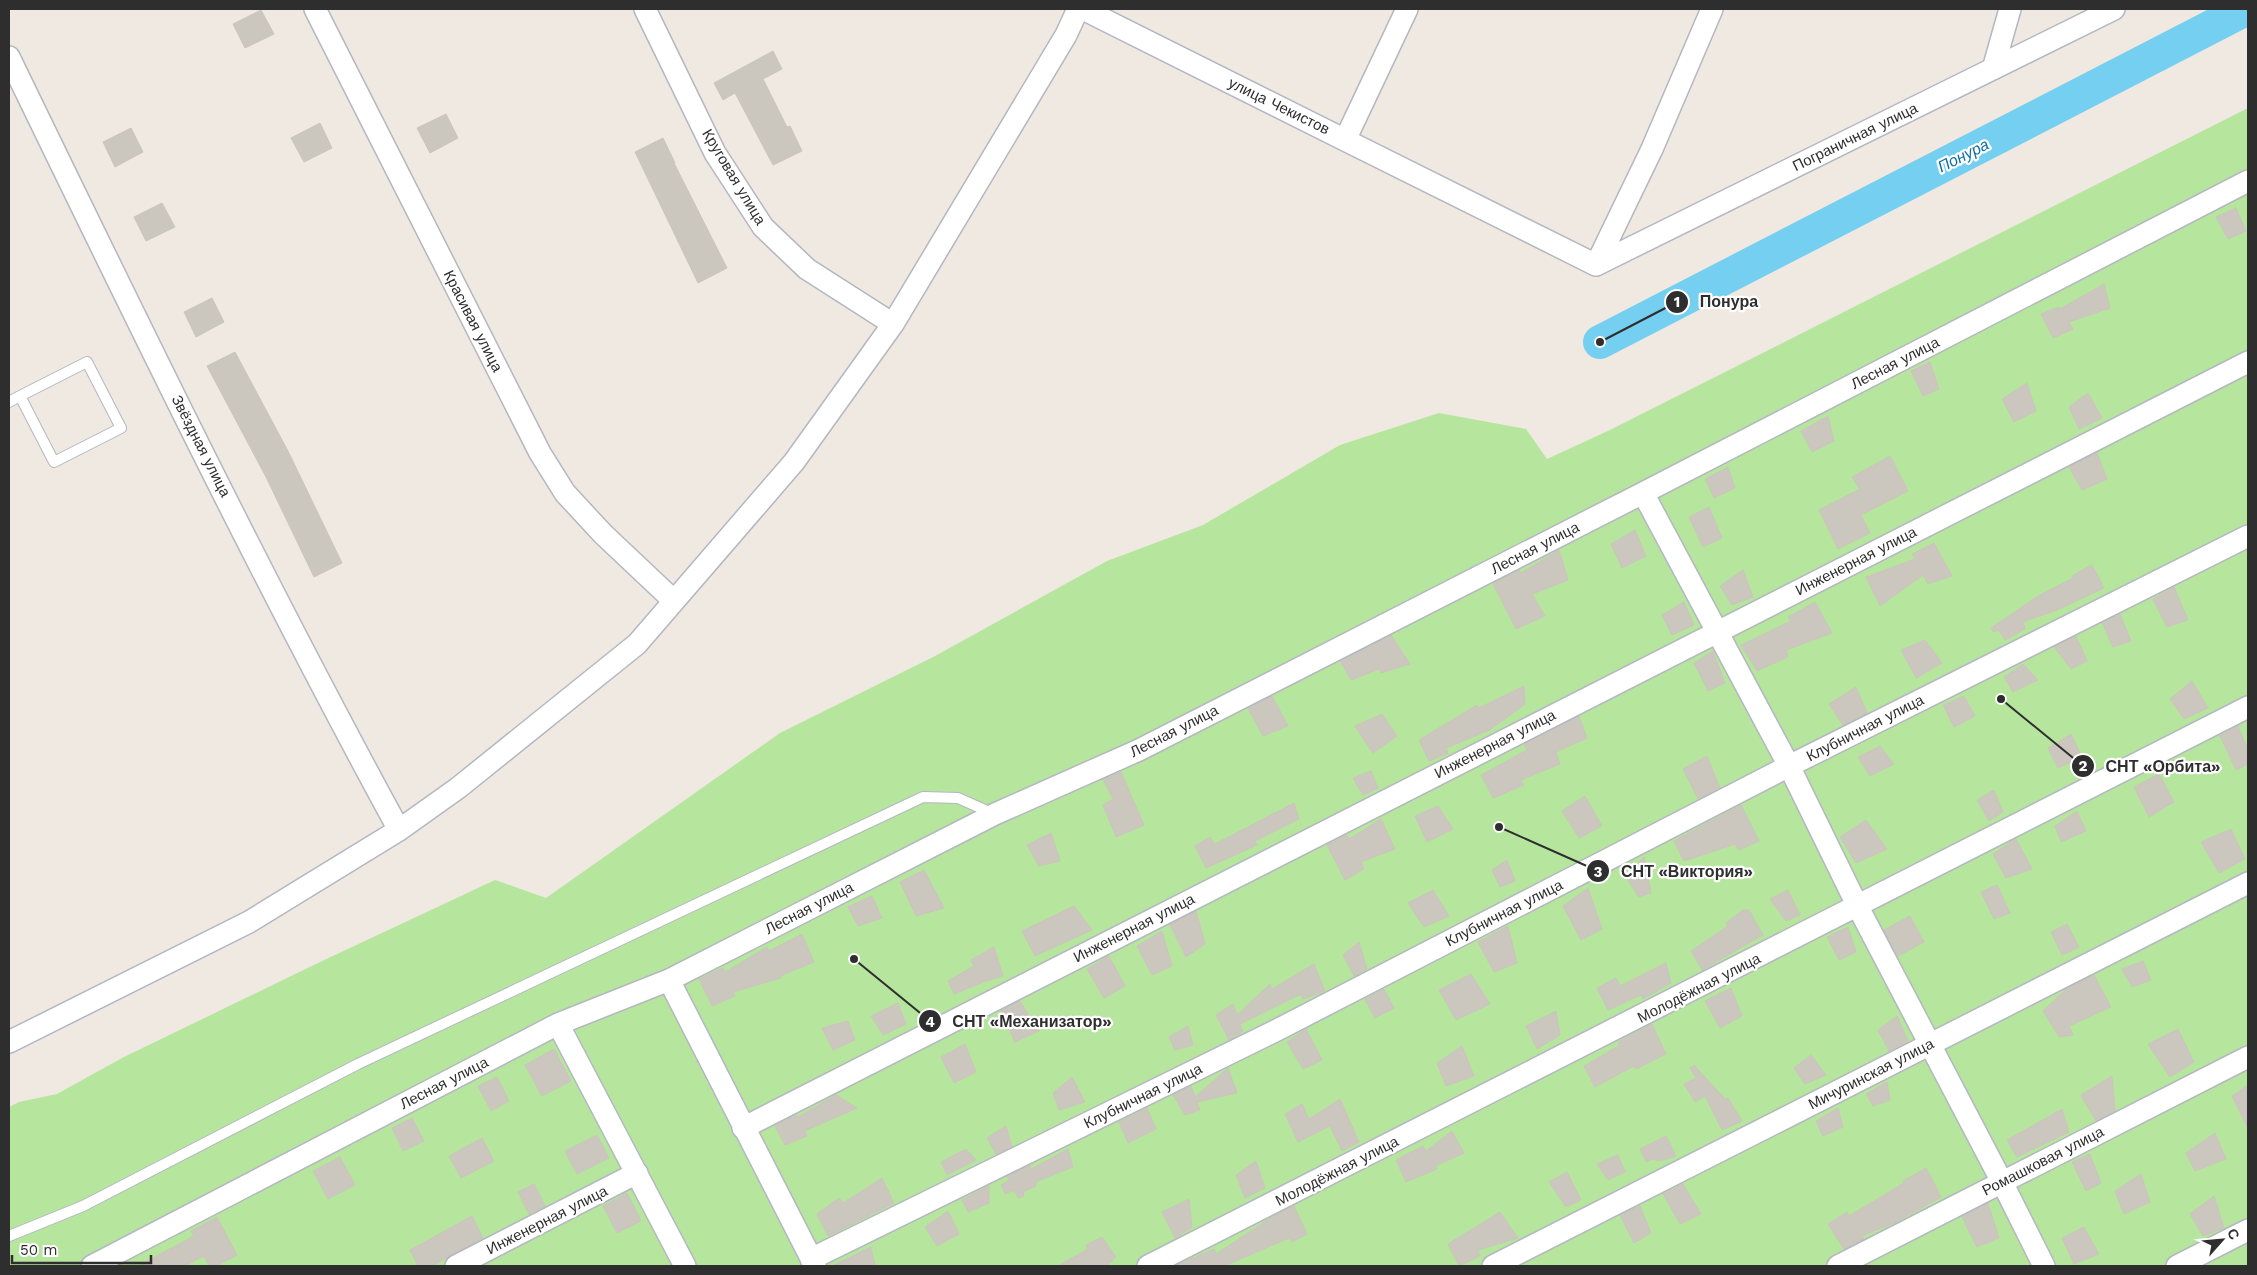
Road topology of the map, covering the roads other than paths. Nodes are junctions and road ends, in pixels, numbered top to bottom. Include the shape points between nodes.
1 (315, 9) edge
2 (645, 9) edge
3 (1078, 9) edge
4 (1083, 9) edge
5 (1407, 9) edge
6 (1712, 9) edge
7 (2010, 9) edge
8 (2114, 9) edge
9 (9, 57) edge
10 (1993, 69) junction
11 (1345, 140) junction
12 (2248, 181) edge
13 (1596, 265) junction
14 (893, 324) junction
15 (2248, 362) edge
16 (20, 396) junction
17 (9, 402) edge
18 (1643, 493) junction
19 (2248, 536) edge
20 (674, 601) junction
21 (1717, 631) junction
22 (2248, 707) edge
23 (1789, 766) junction
24 (995, 814) junction
25 (399, 830) junction
26 (2248, 882) edge
27 (1858, 907) junction
28 (669, 980) junction
29 (558, 1024) junction
30 (9, 1042) edge
31 (1931, 1044) junction
32 (2248, 1057) edge
33 (743, 1128) junction
34 (637, 1173) junction
35 (2002, 1182) junction
36 (2248, 1230) edge
37 (9, 1236) edge
38 (813, 1263) edge
39 (92, 1266) edge
40 (456, 1266) edge
41 (685, 1266) edge
42 (1148, 1266) edge
43 (1493, 1266) edge
44 (1838, 1266) edge
45 (2044, 1266) edge
46 (2177, 1266) edge

1 - 20 street, Красивая улица via 540,453 565,494
2 - 14 street, Круговая улица via 715,152 763,227 807,269
3 - 14 street via 1066,35
4 - 11 street, улица Чекистов
5 - 11 street, улица Чекистов
6 - 13 street via 1652,149
7 - 10 street
8 - 10 street, Пограничная улица
9 - 25 street, Звёздная улица via 136,318 344,729
10 - 13 street, Пограничная улица
11 - 13 street
12 - 18 street, Лесная улица
14 - 20 street via 794,462
15 - 21 street, Инженерная улица
16 - 16 lane via 87,362 121,428 54,462
16 - 17 lane
18 - 21 street
18 - 24 street, Лесная улица via 1138,750
19 - 23 street, Клубничная улица
20 - 25 street via 638,644 458,788
21 - 23 street
21 - 33 street, Инженерная улица
22 - 27 street, Молодёжная улица
23 - 27 street
23 - 38 street, Клубничная улица via 1277,1030
24 - 28 street, Лесная улица
24 - 37 lane via 958,798 923,797 358,1064 83,1206
25 - 30 street via 249,922
26 - 31 street, Мичуринская улица
27 - 31 street
27 - 42 street, Молодёжная улица
28 - 29 street, Лесная улица
28 - 33 street
29 - 34 street
29 - 39 street, Лесная улица
31 - 35 street
31 - 43 street, Мичуринская улица
32 - 35 street, Ромашковая улица
33 - 38 street
34 - 40 street, Инженерная улица
34 - 41 street
35 - 44 street, Ромашковая улица
35 - 45 street
36 - 46 street

